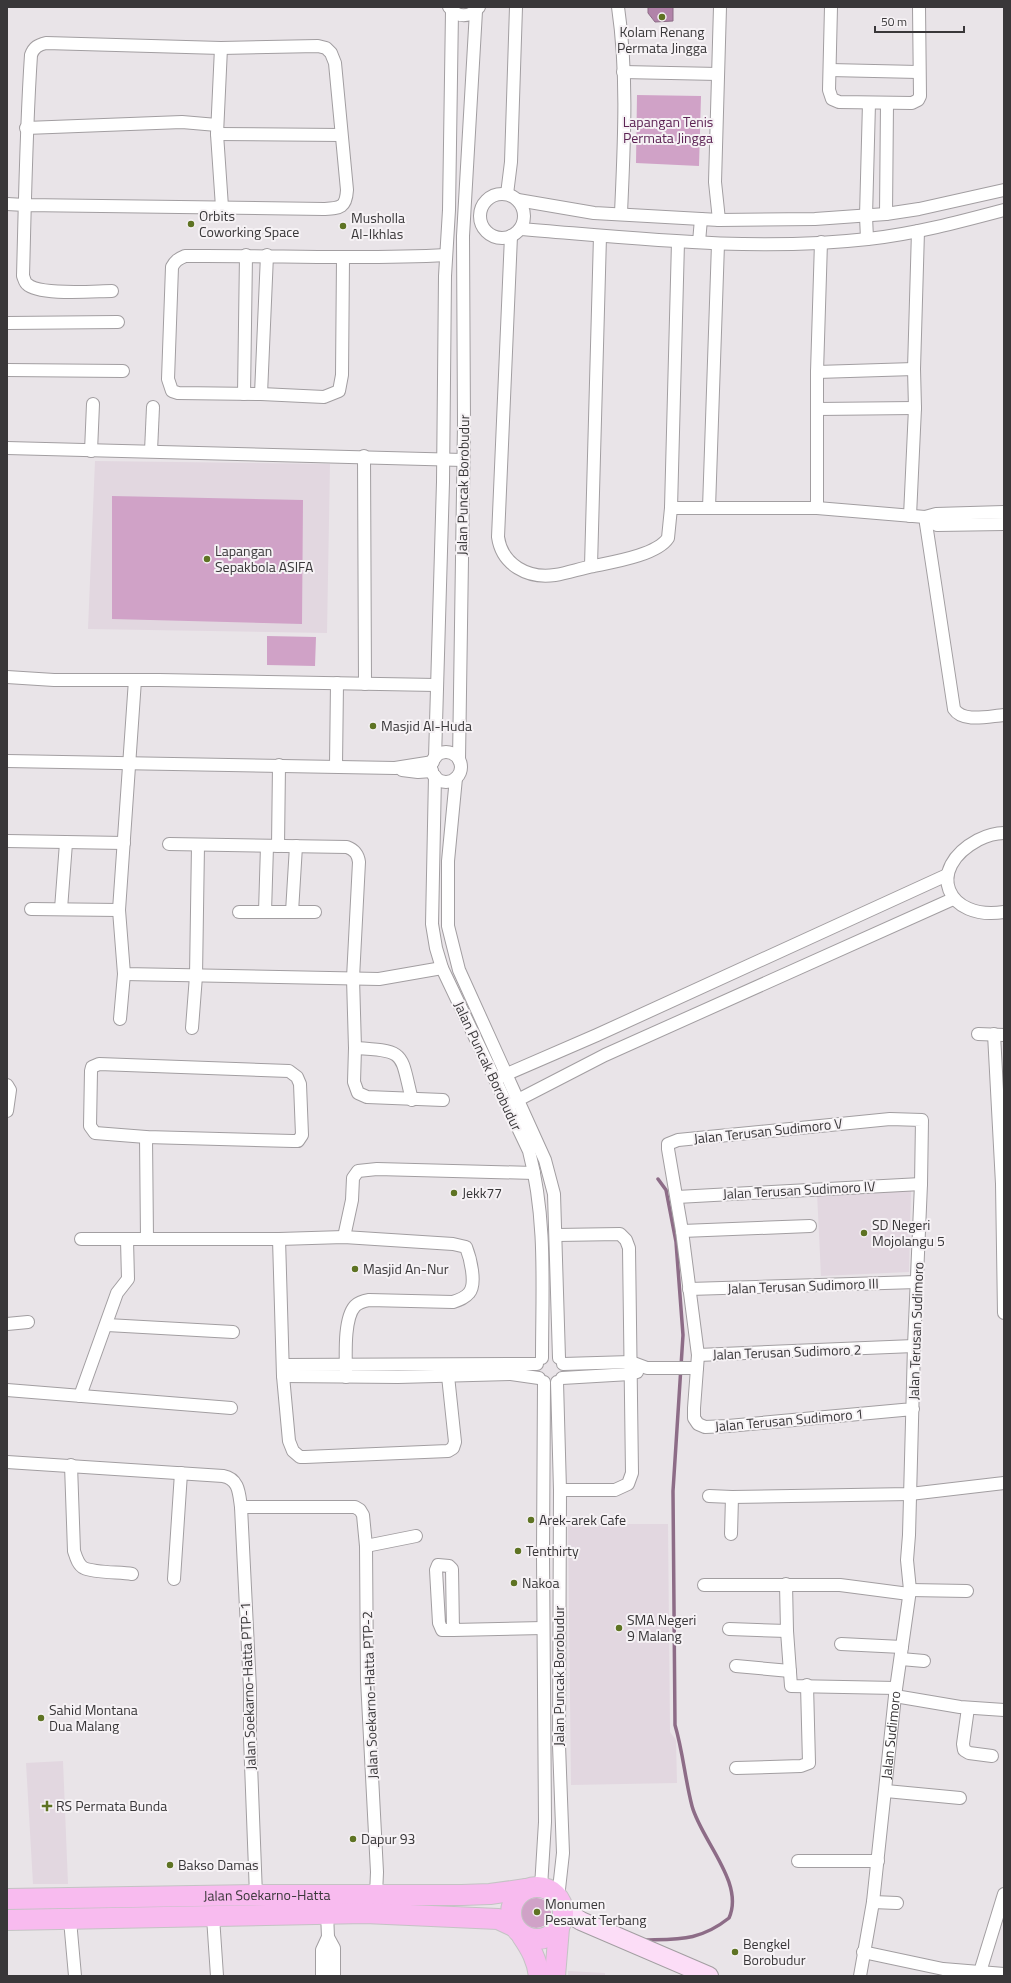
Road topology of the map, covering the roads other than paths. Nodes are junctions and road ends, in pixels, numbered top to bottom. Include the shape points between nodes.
1 (516, 7) edge
2 (618, 7) edge
3 (720, 7) edge
4 (831, 7) edge
5 (918, 7) edge
6 (450, 9) edge
7 (477, 9) edge
8 (221, 48) junction
9 (830, 70) junction
10 (623, 72) junction
11 (918, 72) junction
12 (718, 74) junction
13 (869, 103) junction
14 (887, 103) junction
15 (26, 128) junction
16 (217, 129) junction
17 (341, 135) junction
18 (1004, 190) edge
19 (512, 197) junction
20 (7, 204) edge
21 (25, 205) junction
22 (222, 207) junction
23 (449, 210) junction
24 (464, 210) junction
25 (1004, 210) edge
26 (479, 212) junction
27 (621, 214) junction
28 (886, 214) junction
29 (866, 216) junction
30 (701, 219) junction
31 (719, 220) junction
32 (918, 231) junction
33 (515, 233) junction
34 (600, 236) junction
35 (868, 239) junction
36 (678, 242) junction
37 (698, 242) junction
38 (821, 242) junction
39 (718, 244) junction
40 (267, 255) junction
41 (446, 255) junction
42 (246, 256) junction
43 (342, 258) junction
44 (112, 291) dead end
45 (118, 322) dead end
46 (7, 323) edge
47 (464, 334) junction
48 (444, 336) junction
49 (914, 369) junction
50 (7, 370) edge
51 (123, 372) dead end
52 (817, 372) junction
53 (244, 394) junction
54 (261, 394) junction
55 (93, 404) dead end
56 (152, 408) dead end
57 (915, 408) junction
58 (817, 409) junction
59 (7, 448) edge
60 (92, 450) junction
61 (151, 451) junction
62 (364, 456) junction
63 (442, 460) junction
64 (463, 460) junction
65 (443, 482) junction
66 (462, 484) junction
67 (671, 508) junction
68 (709, 508) junction
69 (817, 508) junction
70 (1004, 512) edge
71 (910, 516) junction
72 (925, 517) junction
73 (1004, 524) edge
74 (591, 566) junction
75 (7, 677) edge
76 (135, 680) junction
77 (337, 683) junction
78 (365, 684) junction
79 (436, 685) junction
80 (1004, 715) edge
81 (459, 760) junction
82 (7, 761) edge
83 (128, 763) junction
84 (279, 765) junction
85 (336, 766) junction
86 (434, 767) junction
87 (456, 778) junction
88 (1004, 833) edge
89 (7, 841) edge
90 (66, 843) junction
91 (124, 843) junction
92 (169, 844) dead end
93 (198, 845) junction
94 (272, 846) junction
95 (296, 846) junction
96 (432, 860) junction
97 (448, 861) junction
98 (947, 875) junction
99 (954, 899) junction
100 (31, 909) dead end
101 (62, 909) junction
102 (119, 910) junction
103 (239, 912) dead end
104 (264, 912) junction
105 (292, 912) junction
106 (315, 912) dead end
107 (1004, 912) edge
108 (442, 968) junction
109 (124, 974) junction
110 (196, 976) junction
111 (353, 978) junction
112 (120, 1019) dead end
113 (192, 1028) dead end
114 (978, 1034) dead end
115 (597, 1035) junction
116 (999, 1035) edge
117 (356, 1048) junction
118 (606, 1055) junction
119 (507, 1074) junction
120 (495, 1079) junction
121 (7, 1085) edge
122 (412, 1100) junction
123 (443, 1100) dead end
124 (519, 1100) junction
125 (507, 1105) junction
126 (7, 1111) edge
127 (922, 1120) joint
128 (146, 1137) junction
129 (534, 1173) junction
130 (922, 1184) junction
131 (677, 1196) junction
132 (810, 1226) dead end
133 (682, 1231) junction
134 (557, 1235) junction
135 (344, 1237) junction
136 (81, 1239) dead end
137 (147, 1239) junction
138 (127, 1240) junction
139 (279, 1240) junction
140 (917, 1282) junction
141 (688, 1289) junction
142 (1004, 1312) edge
143 (28, 1322) dead end
144 (7, 1324) edge
145 (107, 1325) junction
146 (234, 1332) dead end
147 (914, 1346) junction
148 (698, 1356) junction
149 (540, 1361) junction
150 (561, 1361) junction
151 (630, 1368) junction
152 (694, 1368) junction
153 (283, 1370) junction
154 (346, 1371) junction
155 (398, 1371) junction
156 (448, 1376) junction
157 (542, 1380) junction
158 (560, 1380) junction
159 (7, 1390) edge
160 (80, 1396) junction
161 (231, 1408) dead end
162 (913, 1409) junction
163 (7, 1462) edge
164 (71, 1465) junction
165 (181, 1473) junction
166 (1004, 1483) edge
167 (560, 1490) junction
168 (910, 1494) junction
169 (709, 1496) dead end
170 (732, 1497) junction
171 (241, 1507) junction
172 (731, 1534) dead end
173 (416, 1536) dead end
174 (366, 1546) junction
175 (543, 1554) junction
176 (559, 1555) junction
177 (132, 1574) dead end
178 (174, 1579) dead end
179 (786, 1584) junction
180 (704, 1585) dead end
181 (967, 1591) dead end
182 (909, 1592) junction
183 (543, 1628) junction
184 (729, 1629) dead end
185 (453, 1630) junction
186 (787, 1631) junction
187 (841, 1644) dead end
188 (902, 1653) junction
189 (924, 1661) dead end
190 (736, 1666) dead end
191 (790, 1671) junction
192 (807, 1685) junction
193 (896, 1692) junction
194 (968, 1708) junction
195 (1004, 1710) edge
196 (544, 1745) junction
197 (559, 1745) junction
198 (992, 1756) dead end
199 (736, 1768) dead end
200 (886, 1791) junction
201 (960, 1798) dead end
202 (798, 1861) dead end
203 (878, 1861) junction
204 (534, 1888) junction
205 (1004, 1894) edge
206 (256, 1895) junction
207 (376, 1895) junction
208 (212, 1896) junction
209 (7, 1899) edge
210 (873, 1902) junction
211 (897, 1903) dead end
212 (560, 1912) junction
213 (327, 1913) junction
214 (214, 1917) junction
215 (7, 1920) edge
216 (70, 1920) junction
217 (518, 1931) junction
218 (328, 1936) junction
219 (863, 1952) junction
220 (980, 1972) junction
221 (1004, 1974) edge
222 (75, 1976) edge
223 (217, 1976) edge
224 (322, 1976) edge
225 (334, 1976) edge
226 (539, 1976) edge
227 (555, 1976) edge
228 (709, 1976) edge
229 (860, 1976) edge

1 - 19 street
2 - 10 street via 622,32
3 - 12 street
4 - 9 street
5 - 11 street
6 - 7 street via 463,16
6 - 23 street, Jalan Puncak Borobudur
7 - 24 street, Jalan Puncak Borobudur
8 - 15 street via 38,45 31,55
8 - 16 street
8 - 17 street via 326,48 335,64
9 - 11 street
9 - 13 street via 829,90 832,98 839,102
10 - 12 street
10 - 27 street
11 - 14 street via 918,100 912,103
12 - 31 street via 716,182
13 - 14 street
13 - 29 street
14 - 28 street
15 - 16 street via 182,122
15 - 21 street
16 - 17 street
16 - 22 street
17 - 22 street via 347,190 343,205 324,209
18 - 28 street
19 - 26 street via 498,193 490,196
19 - 27 street via 594,213
19 - 33 street via 523,209 524,214 524,219
20 - 21 street
21 - 22 street
21 - 44 street via 23,276 27,284 36,289 56,292
23 - 24 street
23 - 41 street, Jalan Puncak Borobudur
24 - 26 street
24 - 47 street, Jalan Puncak Borobudur
25 - 32 street
26 - 33 street via 484,230 492,236 501,238
27 - 30 street
28 - 29 street
29 - 31 street
29 - 35 street
30 - 31 street
30 - 37 street
32 - 35 street
32 - 49 street
33 - 34 street
33 - 74 street via 498,538 500,549 512,564 532,574 554,575
34 - 36 street
34 - 74 street
35 - 38 street
36 - 37 street
36 - 67 street
37 - 39 street
38 - 39 street
38 - 52 street
39 - 68 street
40 - 42 street
40 - 43 street
40 - 54 street
41 - 43 street
41 - 48 street, Jalan Puncak Borobudur
42 - 53 street
42 - 53 street via 184,256 174,262 168,379 172,391 178,393
43 - 54 street via 342,375 339,391 324,397
45 - 46 street
47 - 48 street
47 - 64 street, Jalan Puncak Borobudur
48 - 63 street, Jalan Puncak Borobudur
49 - 52 street
49 - 57 street
50 - 51 street
52 - 58 street
53 - 54 street
55 - 60 street
56 - 61 street
57 - 58 street
57 - 71 street
58 - 69 street
59 - 60 street
60 - 61 street
61 - 62 street
62 - 63 street
62 - 78 street
63 - 64 street
63 - 65 street, Jalan Puncak Borobudur
64 - 66 street, Jalan Puncak Borobudur
65 - 66 street
65 - 79 street, Jalan Puncak Borobudur
66 - 81 street, Jalan Puncak Borobudur
67 - 68 street
67 - 74 street via 670,534 666,542 625,560
68 - 69 street
69 - 71 street
70 - 72 street via 936,514
71 - 72 street
72 - 73 street via 937,526
72 - 80 street via 954,709 957,714 966,717
75 - 76 street
76 - 77 street
76 - 83 street
77 - 78 street
77 - 85 street
78 - 79 street
79 - 86 street, Jalan Puncak Borobudur
81 - 86 street via 447,752 438,754
81 - 87 street via 461,769
82 - 83 street
83 - 84 street
83 - 91 street
84 - 85 street
84 - 94 street
85 - 86 street
86 - 87 street via 442,781
86 - 96 street, Jalan Puncak Borobudur
87 - 97 street, Jalan Puncak Borobudur
88 - 98 street via 998,832 969,845 956,857
89 - 90 street
90 - 91 street
90 - 101 street
91 - 102 street
92 - 93 street
93 - 94 street
93 - 110 street
94 - 95 street
94 - 104 street
95 - 105 street
95 - 111 street via 347,847 357,854 359,862
96 - 97 street
96 - 108 street, Jalan Puncak Borobudur via 432,924
97 - 119 street, Jalan Puncak Borobudur via 448,926 459,970
98 - 99 street via 948,886
98 - 115 street
99 - 107 street via 975,911
99 - 118 street
100 - 101 street
101 - 102 street
102 - 109 street
103 - 104 street
104 - 105 street
105 - 106 street
108 - 111 street via 379,979
108 - 120 street, Jalan Puncak Borobudur
109 - 110 street
109 - 112 street
110 - 111 street
110 - 113 street
111 - 117 street
114 - 116 street
115 - 118 street
115 - 119 street
116 - 142 street
117 - 122 street via 395,1053 403,1062
117 - 122 street via 354,1082 360,1095
118 - 124 street
119 - 120 street
119 - 124 street, Jalan Puncak Borobudur
120 - 125 street, Jalan Puncak Borobudur
121 - 126 street via 10,1090
122 - 123 street
124 - 125 street
124 - 134 street, Jalan Puncak Borobudur via 545,1160 554,1194
125 - 129 street, Jalan Puncak Borobudur via 529,1151
127 - 130 street, Jalan Terusan Sudimoro
127 - 131 street, Jalan Terusan Sudimoro V via 876,1120 672,1141 668,1144 668,1149
128 - 128 street via 298,1141 302,1135 300,1084 297,1077 289,1071 99,1064 92,1067 91,1130 100,1134
128 - 137 street
129 - 135 street via 377,1169 358,1171 353,1178 352,1200
129 - 149 street, Jalan Puncak Borobudur via 542,1222
130 - 131 street, Jalan Terusan Sudimoro IV
130 - 140 street, Jalan Terusan Sudimoro
131 - 133 street
132 - 133 street
133 - 141 street
134 - 150 street, Jalan Puncak Borobudur
134 - 151 street via 613,1233 620,1234 626,1240 629,1248
135 - 139 street
135 - 154 street via 461,1245 466,1248 469,1255 472,1281 471,1292 453,1302 377,1300 360,1302 354,1306 347,1325
136 - 138 street
137 - 138 street
137 - 139 street
138 - 145 street via 128,1279 117,1293
139 - 153 street
140 - 141 street, Jalan Terusan Sudimoro III
140 - 147 street, Jalan Terusan Sudimoro
141 - 148 street
143 - 144 street
145 - 146 street
145 - 160 street
147 - 148 street, Jalan Terusan Sudimoro 2
147 - 162 street, Jalan Terusan Sudimoro
148 - 152 street, Jalan Terusan Sudimoro 2
149 - 150 street via 550,1355
149 - 155 street
149 - 157 street via 536,1369
150 - 151 street
150 - 158 street via 564,1369
151 - 152 street
151 - 158 street
151 - 167 street via 631,1479 628,1484 614,1490
152 - 162 street, Jalan Terusan Sudimoro 1 via 694,1418 698,1424 706,1427 813,1420
153 - 154 street
153 - 156 street via 289,1441 293,1452 304,1457 448,1451 453,1448 455,1442
154 - 155 street
155 - 156 street
156 - 157 street via 511,1374
157 - 158 street via 548,1384
157 - 175 street, Jalan Puncak Borobudur
158 - 167 street, Jalan Puncak Borobudur
159 - 160 street
160 - 161 street
162 - 168 street, Jalan Terusan Sudimoro
163 - 164 street
164 - 165 street
164 - 177 street via 74,1552 79,1562 84,1568 91,1570
165 - 171 street, Jalan Soekarno-Hatta PTP-1 via 223,1476 232,1480 239,1490
165 - 178 street
166 - 168 street
167 - 176 street, Jalan Puncak Borobudur
168 - 170 street
168 - 182 street, Jalan Sudimoro via 907,1560
169 - 170 street
170 - 172 street
171 - 174 street, Jalan Soekarno-Hatta PTP-2 via 355,1507 363,1515
171 - 206 street, Jalan Soekarno-Hatta PTP-1
173 - 174 street
174 - 207 street, Jalan Soekarno-Hatta PTP-2 via 367,1680
175 - 176 street
175 - 183 street, Jalan Puncak Borobudur
176 - 197 street, Jalan Puncak Borobudur
179 - 180 street
179 - 182 street
179 - 186 street
181 - 182 street
182 - 188 street, Jalan Sudimoro
183 - 185 street
183 - 196 street, Jalan Puncak Borobudur
184 - 186 street
185 - 185 street via 442,1630 439,1626 436,1570 438,1565 449,1566 452,1569
186 - 191 street
187 - 188 street
188 - 189 street
188 - 193 street, Jalan Sudimoro
190 - 191 street
191 - 192 street via 792,1686
192 - 193 street
192 - 199 street via 809,1763 801,1766
193 - 194 street
193 - 200 street, Jalan Sudimoro
194 - 195 street
194 - 198 street via 964,1750
196 - 197 street
196 - 204 street, Jalan Puncak Borobudur via 544,1849
197 - 212 street, Jalan Puncak Borobudur via 563,1853
200 - 201 street
200 - 203 street, Jalan Sudimoro
202 - 203 street
203 - 210 street, Jalan Sudimoro
204 - 207 main road, Jalan Soekarno-Hatta via 490,1894
204 - 212 main road via 551,1891
204 - 217 main road via 515,1898 512,1905 510,1917
205 - 220 street
206 - 207 main road, Jalan Soekarno-Hatta
206 - 208 main road, Jalan Soekarno-Hatta
208 - 209 main road, Jalan Soekarno-Hatta
208 - 214 main road
210 - 211 street
210 - 219 street, Jalan Sudimoro
212 - 217 main road, Jalan Soekarno-Hatta via 549,1937 543,1940 529,1939
212 - 227 main road
212 - 228 street
213 - 214 main road, Jalan Soekarno-Hatta
213 - 217 main road, Jalan Soekarno-Hatta via 365,1912 498,1919
213 - 218 street
214 - 216 main road, Jalan Soekarno-Hatta
214 - 223 street
215 - 216 main road, Jalan Soekarno-Hatta
216 - 222 street
217 - 226 main road via 532,1951 538,1965
218 - 224 street via 322,1950
218 - 225 street via 334,1948
219 - 220 street via 948,1970
219 - 229 street, Jalan Sudimoro
220 - 221 street

